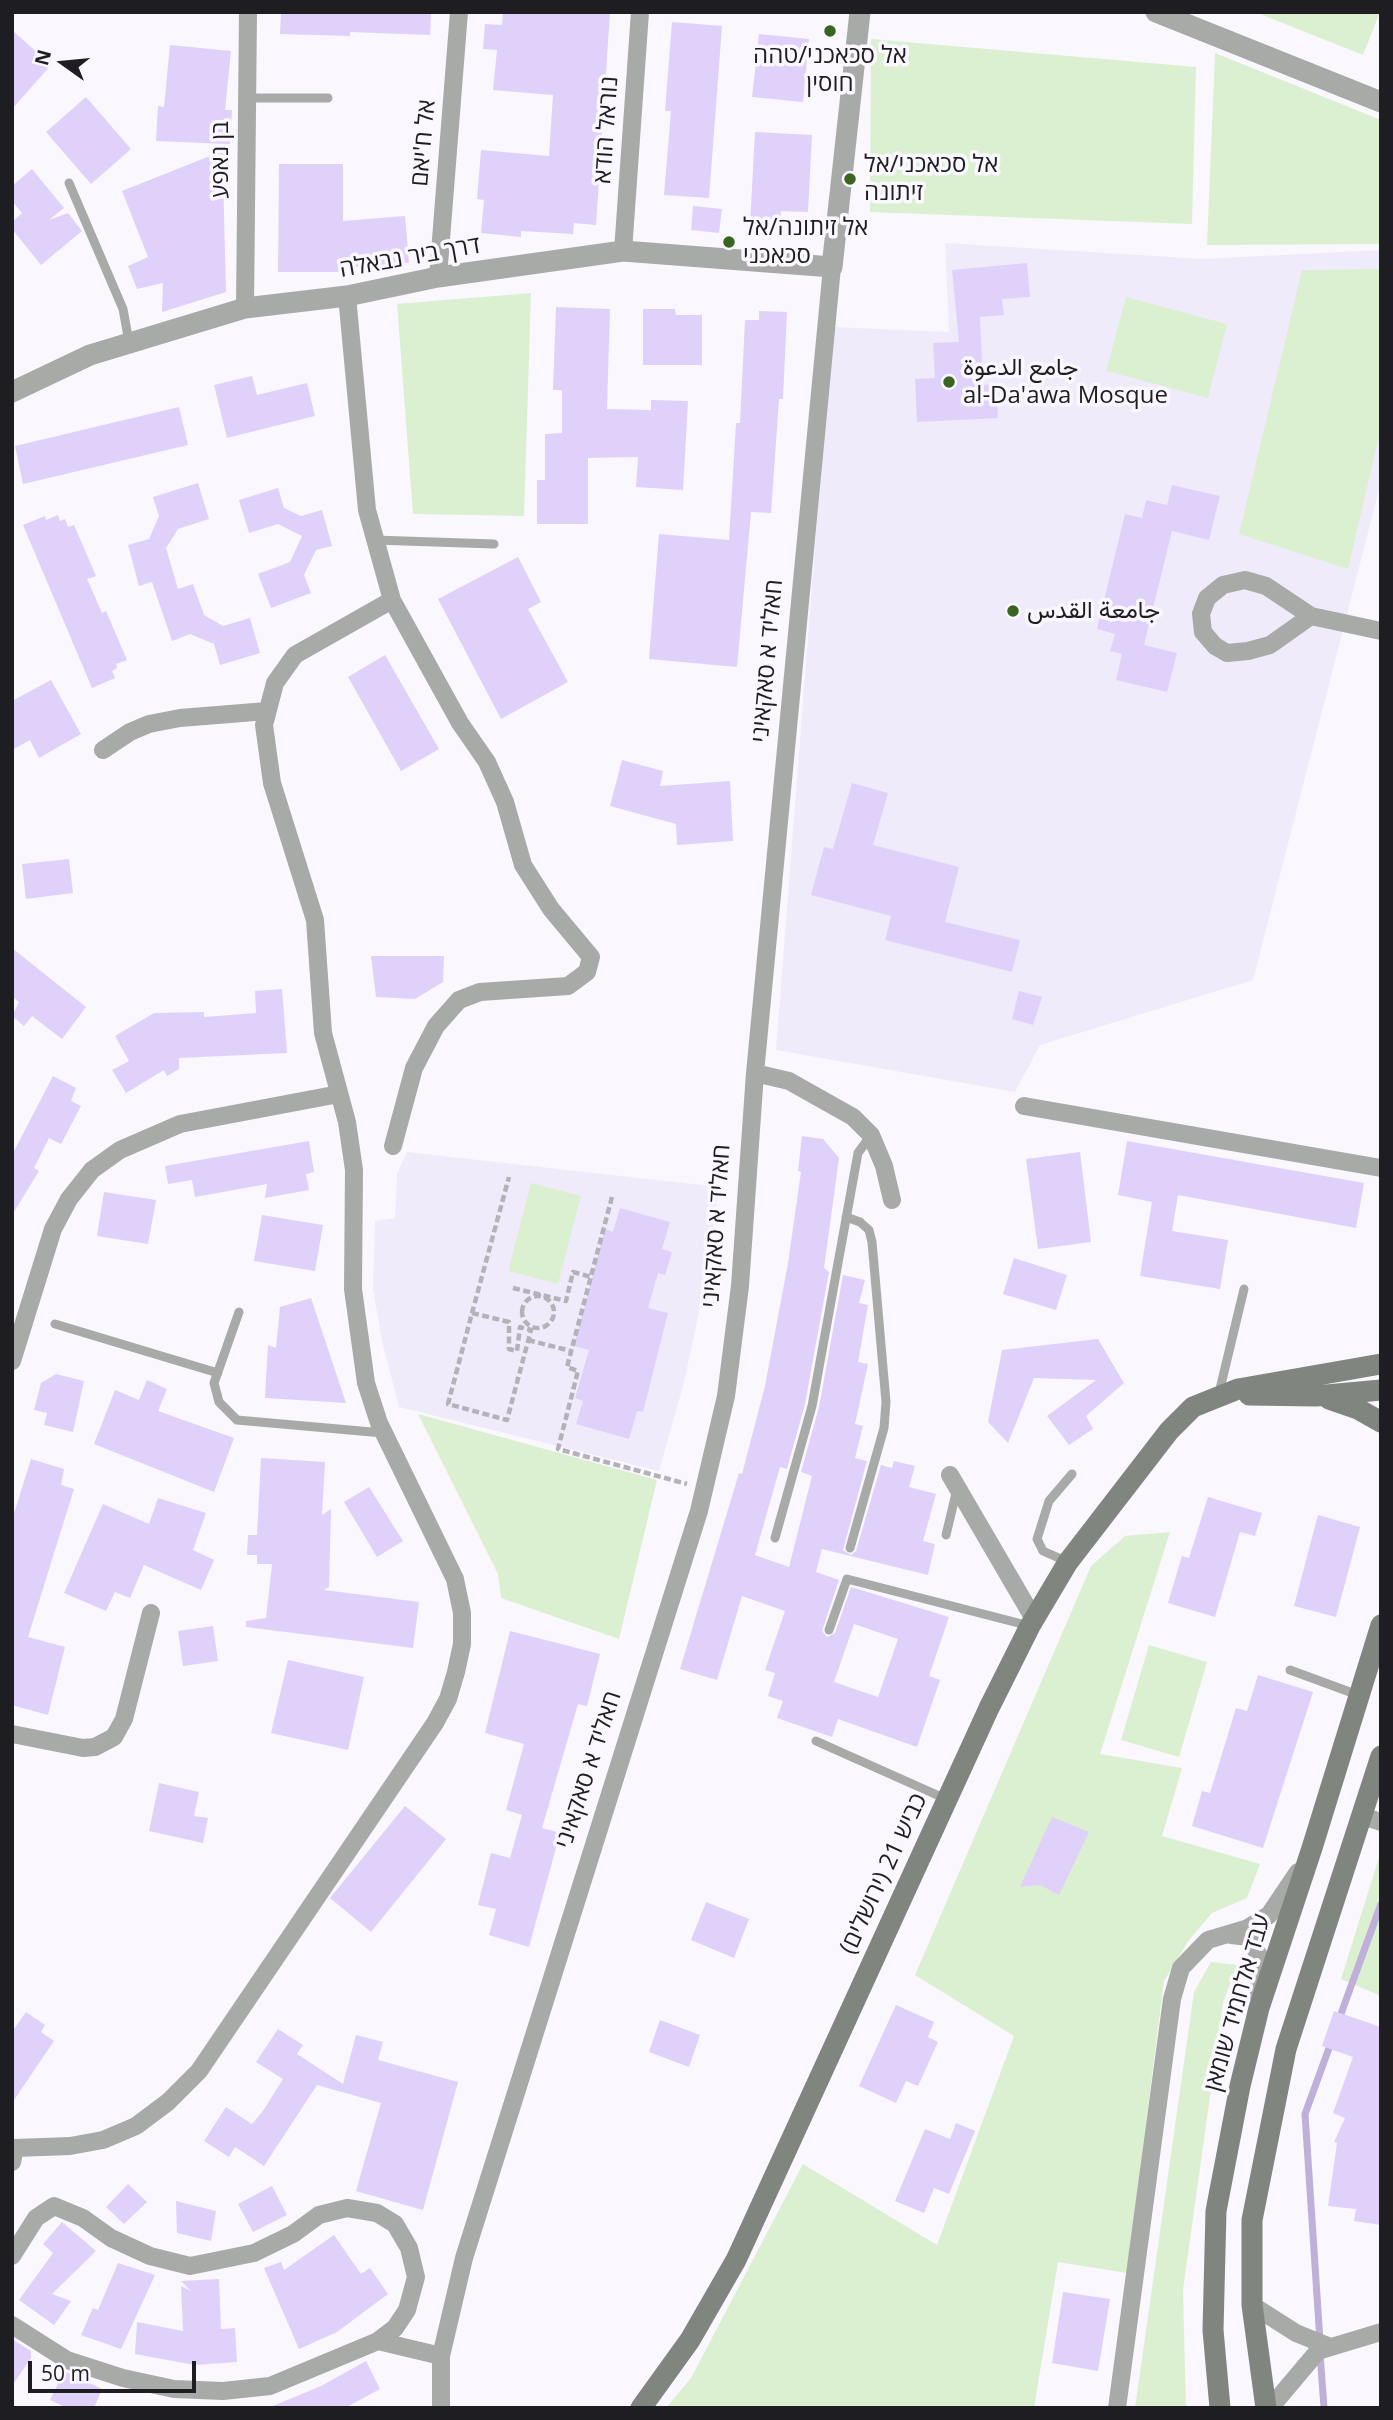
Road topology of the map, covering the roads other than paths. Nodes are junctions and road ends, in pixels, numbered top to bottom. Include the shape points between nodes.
1 (248, 12) edge
2 (459, 12) edge
3 (640, 12) edge
4 (860, 12) edge
5 (1156, 12) edge
6 (246, 98) junction
7 (328, 98) dead end
8 (1381, 102) edge
9 (69, 183) dead end
10 (622, 251) junction
11 (832, 267) junction
12 (438, 277) junction
13 (347, 296) junction
14 (245, 308) junction
15 (129, 342) junction
16 (12, 392) edge
17 (374, 540) junction
18 (494, 544) dead end
19 (392, 600) junction
20 (1311, 616) junction
21 (1381, 631) edge
22 (267, 711) junction
23 (103, 750) dead end
24 (755, 1073) junction
25 (339, 1094) junction
26 (1024, 1106) dead end
27 (871, 1135) junction
28 (393, 1146) dead end
29 (1381, 1168) edge
30 (892, 1200) dead end
31 (846, 1217) junction
32 (1244, 1289) dead end
33 (239, 1312) dead end
34 (55, 1324) dead end
35 (12, 1361) edge
36 (1381, 1364) edge
37 (218, 1373) junction
38 (1381, 1391) edge
39 (1219, 1395) junction
40 (1316, 1396) junction
41 (1381, 1422) edge
42 (383, 1433) junction
43 (1072, 1474) dead end
44 (954, 1481) joint
45 (946, 1535) dead end
46 (775, 1538) dead end
47 (850, 1548) dead end
48 (1068, 1562) junction
49 (151, 1613) dead end
50 (1032, 1622) junction
51 (1381, 1625) edge
52 (829, 1630) dead end
53 (1290, 1671) dead end
54 (1359, 1695) junction
55 (12, 1734) edge
56 (816, 1741) dead end
57 (1381, 1756) edge
58 (948, 1800) junction
59 (1371, 1819) edge
60 (1312, 1849) junction
61 (1227, 1935) junction
62 (1259, 2008) junction
63 (13, 2153) edge
64 (12, 2256) edge
65 (1252, 2305) junction
66 (12, 2325) edge
67 (1381, 2332) edge
68 (377, 2341) junction
69 (1328, 2346) junction
70 (441, 2356) junction
71 (441, 2408) edge
72 (640, 2408) edge
73 (1117, 2408) edge
74 (1220, 2408) edge
75 (1268, 2408) edge

1 - 6 street, בן נאפע
2 - 12 street, אל ח'יאם
3 - 10 street, נוראל הודא
4 - 11 street, חאליד א סאקאיני
5 - 8 street
6 - 7 lane
6 - 14 street, בן נאפע
9 - 15 lane via 123,309
10 - 11 street, דרך ביר נבאלה
10 - 12 street, דרך ביר נבאלה
11 - 24 street, חאליד א סאקאיני
12 - 13 street, דרך ביר נבאלה
13 - 14 street, דרך ביר נבאלה
13 - 17 street via 367,510
14 - 15 street, דרך ביר נבאלה
15 - 16 street, דרך ביר נבאלה
17 - 18 lane
17 - 19 street
19 - 22 street via 295,655 275,682
19 - 28 street via 460,723 488,762 523,864 551,909 591,957 587,972 568,986 480,992 459,1000 436,1026 414,1068
20 - 20 street via 1266,586 1245,580 1223,585 1207,598 1201,614 1203,632 1227,653 1270,645
20 - 21 street
22 - 23 street via 149,724
22 - 25 street via 266,753 315,920 323,1033
24 - 27 street via 789,1081 822,1097
24 - 70 street, חאליד א סאקאיני via 740,1286 726,1396 704,1489 464,2259
25 - 35 street via 180,1124 120,1150 92,1170 53,1228
25 - 42 street via 354,1170 353,1290 358,1336 366,1383
26 - 29 street
27 - 30 street
27 - 31 lane via 858,1153
31 - 46 lane via 812,1406
31 - 47 lane via 869,1230 872,1242 886,1402 884,1427
32 - 39 lane
33 - 37 lane
34 - 37 lane
36 - 39 main road, כביש 21 (ירושלים)
37 - 42 lane via 214,1383 219,1402 237,1420
38 - 40 main road, כביש 21 (ירושלים)
39 - 40 main road, כביש 21 (ירושלים)
39 - 48 main road, כביש 21 (ירושלים) via 1181,1416
40 - 41 main road via 1358,1409
42 - 63 street via 455,1579 462,1613 462,1644 447,1699 435,1723 191,2079 136,2126 103,2140
43 - 48 lane via 1049,1501 1037,1539 1043,1551
44 - 45 lane
44 - 50 street
48 - 50 main road, כביש 21 (ירושלים)
49 - 55 street via 124,1720 114,1737 83,1748
50 - 52 lane via 848,1579
50 - 58 main road, כביש 21 (ירושלים)
51 - 54 main road, עבד אלחמיד שומאן
53 - 54 lane
54 - 60 main road, עבד אלחמיד שומאן
56 - 58 lane
57 - 59 main road
58 - 72 main road, כביש 21 (ירושלים) via 742,2249 690,2340
59 - 65 main road via 1286,2049 1252,2220
60 - 61 street via 1269,1915
60 - 62 main road, עבד אלחמיד שומאן
61 - 62 street via 1249,1937 1259,1956
61 - 73 street via 1208,1940 1192,1954 1181,1968 1172,1999
62 - 74 main road, עבד אלחמיד שומאן via 1216,2211 1213,2330
64 - 68 street via 36,2218 54,2206 150,2256 190,2266 254,2253 319,2215 347,2208 377,2213 395,2224 410,2248 416,2277 407,2310 395,2328
65 - 69 street via 1296,2333
65 - 75 main road
66 - 68 street via 67,2360 174,2389 223,2391 270,2386
67 - 69 street
68 - 70 street
69 - 75 street via 1318,2351
70 - 71 street, חאליד א סאקאיני

